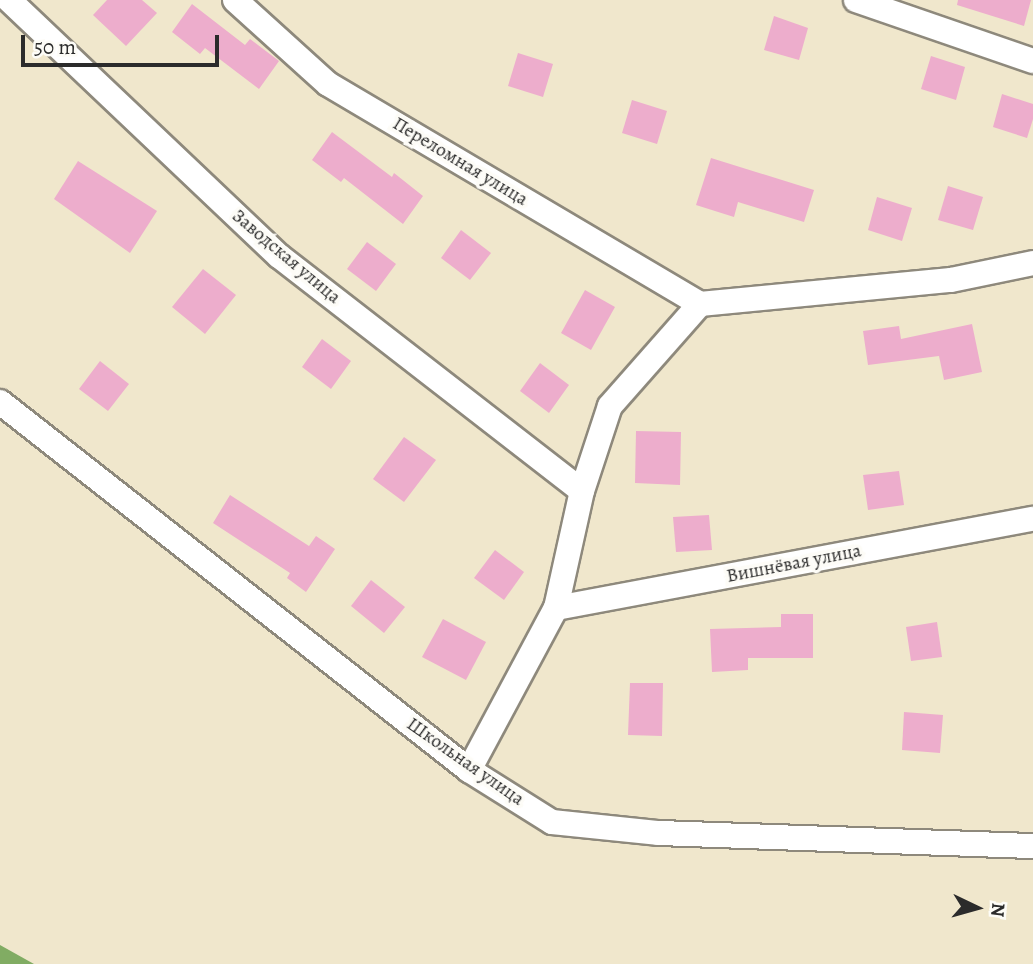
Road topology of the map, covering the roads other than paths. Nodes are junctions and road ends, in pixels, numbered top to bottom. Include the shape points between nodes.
1 (9, 0) edge
2 (235, 0) edge
3 (856, 0) edge
4 (1033, 61) edge
5 (1033, 263) edge
6 (699, 304) junction
7 (0, 402) edge
8 (582, 491) junction
9 (1033, 519) edge
10 (555, 608) junction
11 (469, 770) junction
12 (1033, 846) edge

1 - 8 street, Заводская улица via 279,256
2 - 6 street, Переломная улица via 328,84
3 - 4 street
5 - 6 street via 951,280
6 - 8 street via 610,406
7 - 11 street, Школьная улица
8 - 10 street
9 - 10 street, Вишнёвая улица
10 - 11 street
11 - 12 street, Школьная улица via 552,822 659,834

